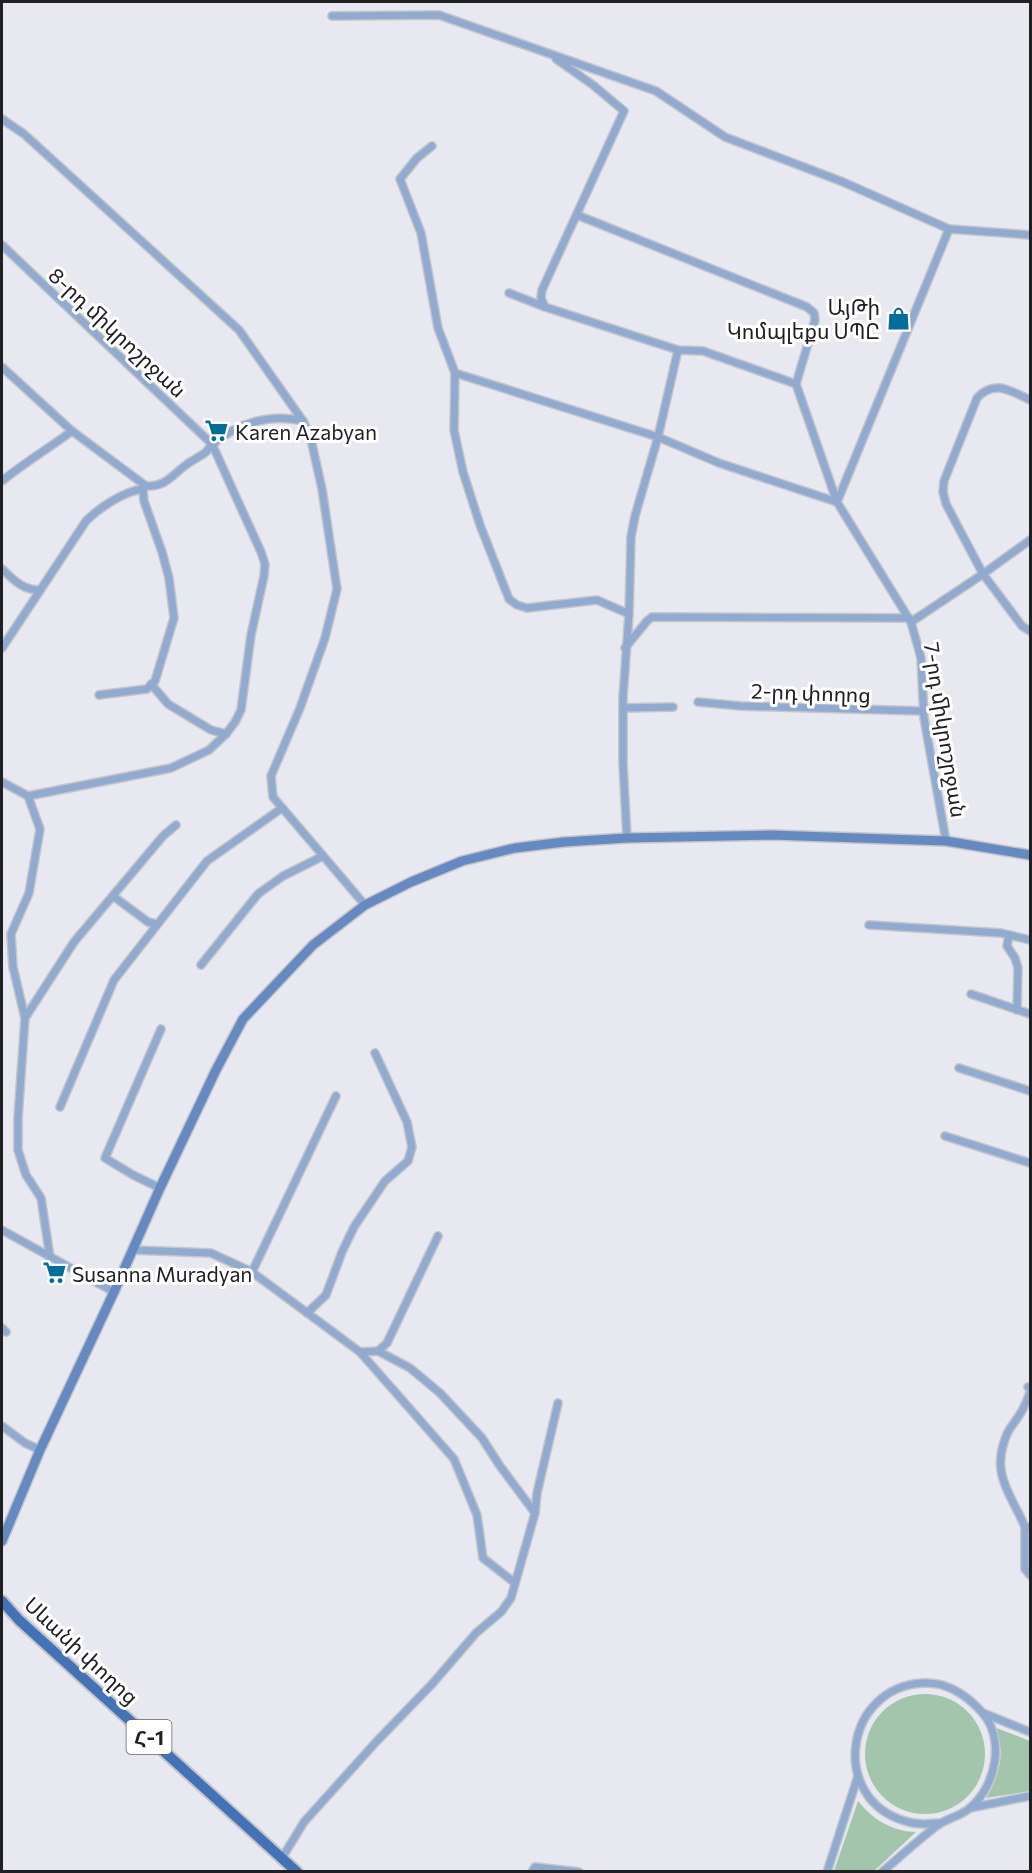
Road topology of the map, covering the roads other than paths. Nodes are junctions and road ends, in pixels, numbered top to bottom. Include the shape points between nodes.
1 (332, 16) dead end
2 (549, 54) junction
3 (2, 119) edge
4 (432, 146) dead end
5 (577, 215) junction
6 (949, 229) junction
7 (1030, 235) edge
8 (2, 245) edge
9 (509, 293) dead end
10 (545, 307) junction
11 (678, 350) junction
12 (2, 368) edge
13 (455, 373) junction
14 (796, 384) junction
15 (1030, 400) edge
16 (303, 421) junction
17 (72, 430) junction
18 (658, 437) junction
19 (212, 444) junction
20 (2, 482) edge
21 (145, 487) junction
22 (837, 502) junction
23 (1030, 540) edge
24 (2, 569) edge
25 (983, 574) junction
26 (39, 590) junction
27 (629, 614) junction
28 (910, 620) junction
29 (1030, 631) edge
30 (2, 648) edge
31 (625, 648) junction
32 (151, 684) junction
33 (99, 695) dead end
34 (698, 702) dead end
35 (673, 707) dead end
36 (623, 708) junction
37 (923, 711) junction
38 (226, 734) junction
39 (2, 782) edge
40 (28, 796) junction
41 (282, 808) junction
42 (176, 825) dead end
43 (627, 838) junction
44 (946, 841) junction
45 (1030, 855) edge
46 (322, 856) junction
47 (113, 896) junction
48 (365, 905) junction
49 (157, 924) junction
50 (868, 925) dead end
51 (1009, 935) junction
52 (1030, 940) edge
53 (201, 965) dead end
54 (970, 994) dead end
55 (1017, 1010) junction
56 (1030, 1014) edge
57 (25, 1018) junction
58 (161, 1029) dead end
59 (375, 1053) dead end
60 (959, 1068) dead end
61 (1030, 1091) edge
62 (336, 1096) dead end
63 (60, 1107) dead end
64 (945, 1136) dead end
65 (1030, 1163) edge
66 (160, 1188) junction
67 (2, 1230) edge
68 (438, 1236) dead end
69 (133, 1250) junction
70 (50, 1257) junction
71 (252, 1272) junction
72 (114, 1292) junction
73 (307, 1312) junction
74 (378, 1351) junction
75 (360, 1352) junction
76 (1030, 1389) edge
77 (558, 1403) dead end
78 (2, 1426) edge
79 (40, 1450) junction
80 (535, 1513) junction
81 (1028, 1527) edge
82 (2, 1541) edge
83 (1030, 1575) edge
84 (515, 1583) junction
85 (2, 1601) edge
86 (983, 1713) junction
87 (1030, 1732) edge
88 (858, 1776) junction
89 (1030, 1796) edge
90 (970, 1808) junction
91 (941, 1823) junction
92 (282, 1858) junction
93 (297, 1872) edge
94 (532, 1872) edge
95 (579, 1872) edge
96 (827, 1872) edge
97 (882, 1872) edge

1 - 2 street via 439,15
2 - 5 street via 624,111
2 - 6 street via 656,91 726,137 843,182
3 - 16 street via 24,134 239,330
4 - 13 street via 400,179 421,233 438,328
5 - 10 street via 542,290
5 - 14 street via 807,307 814,313 814,320
6 - 7 street
6 - 22 street
8 - 19 street, 8-րդ միկրոշրջան
9 - 10 street
10 - 11 street
11 - 14 street via 703,351
11 - 18 street
12 - 17 street
13 - 18 street
13 - 27 street via 454,430 463,472 509,598 527,608 597,600
14 - 22 street, 7-րդ միկրոշրջան
15 - 25 street via 994,387 984,390 977,398 944,481 946,504
16 - 19 street via 281,417 255,421
16 - 41 street via 322,489 337,589 325,638 271,776 273,797
17 - 20 street
17 - 21 street
18 - 22 street via 719,463
18 - 27 street via 631,537
19 - 21 street via 166,483
19 - 38 street via 265,564 241,710
21 - 26 street via 126,493 90,516
21 - 32 street via 144,501 165,560 174,618
22 - 28 street, 7-րդ միկրոշրջան
23 - 25 street
24 - 26 street via 21,586
25 - 28 street
25 - 29 street
26 - 30 street
27 - 31 street
28 - 31 street via 652,617
28 - 37 street, 7-րդ միկրոշրջան via 921,658
31 - 36 street
32 - 33 street via 147,689
32 - 38 street via 168,704
34 - 37 street, 2-րդ փողոց
35 - 36 street
36 - 43 street
37 - 44 street, 7-րդ միկրոշրջան
38 - 40 street via 209,750 171,768
39 - 40 street
40 - 57 street via 40,829 29,893 11,934 13,968
41 - 46 street
41 - 49 street via 207,861
42 - 47 street
43 - 44 main road via 771,835
43 - 48 main road via 515,848 462,861
44 - 45 main road
46 - 48 street
46 - 53 street via 258,894
47 - 49 street via 148,922
47 - 57 street via 74,942
48 - 66 main road via 313,945 243,1019
49 - 63 street via 114,980
50 - 51 street
51 - 52 street
51 - 55 street via 1007,946 1018,968
54 - 55 street
55 - 56 street
57 - 70 street via 18,1150 40,1198
58 - 66 street via 105,1158
59 - 73 street via 407,1122 412,1147 408,1161 385,1181 354,1227 326,1295
60 - 61 street
62 - 71 street
64 - 65 street
66 - 69 main road
67 - 70 street
68 - 74 street via 399,1321
69 - 71 street via 211,1253
69 - 72 main road
70 - 72 street
71 - 73 street
72 - 79 main road
73 - 75 street
74 - 75 street
74 - 80 street via 410,1368 440,1393 482,1438
75 - 84 street via 454,1459 477,1515 483,1558
76 - 81 street via 1022,1411 1007,1433 999,1462 1005,1488
77 - 80 street
78 - 79 street
79 - 82 main road
80 - 84 street
81 - 83 street via 1025,1569
84 - 92 street via 501,1612 476,1633 304,1821
85 - 92 main road, Սևանի փողոց / Հ-1
86 - 87 street
86 - 88 street via 968,1697 948,1687 926,1683 904,1686 884,1696 868,1712 858,1732 854,1754
86 - 90 street via 996,1753 993,1774 984,1793
88 - 91 street via 865,1791 889,1815 921,1824
88 - 96 street
89 - 90 street
90 - 91 street
91 - 97 street
92 - 93 main road, Սևանի փողոց / Հ-1
94 - 95 street via 535,1868

